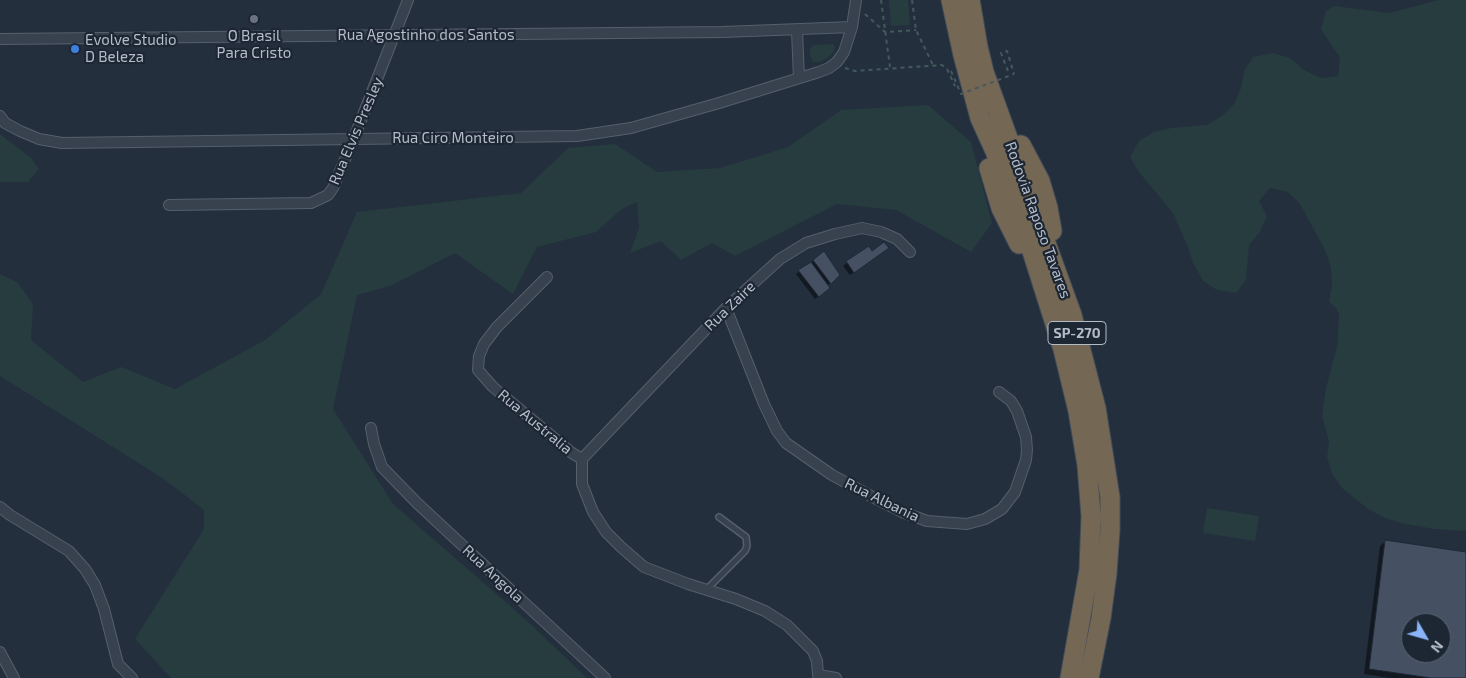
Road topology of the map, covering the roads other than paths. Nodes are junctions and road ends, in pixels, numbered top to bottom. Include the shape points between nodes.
1 (408, 0) edge
2 (946, 0) edge
3 (952, 0) edge
4 (970, 0) edge
5 (856, 3) edge
6 (852, 28) junction
7 (797, 31) junction
8 (395, 36) junction
9 (0, 39) edge
10 (963, 55) junction
11 (799, 78) junction
12 (0, 116) edge
13 (354, 138) junction
14 (169, 206) dead end
15 (910, 252) dead end
16 (547, 277) dead end
17 (726, 308) junction
18 (1000, 392) dead end
19 (372, 428) dead end
20 (582, 459) junction
21 (0, 507) edge
22 (719, 518) dead end
23 (706, 590) junction
24 (0, 652) edge
25 (815, 676) edge
26 (14, 678) edge
27 (132, 678) edge
28 (605, 678) edge
29 (836, 678) edge
30 (1069, 678) edge
31 (1089, 678) edge

1 - 8 street, Rua Elvis Presley
2 - 10 highway via 955,40
3 - 10 highway, Rodovia Raposo Tavares / SP-270
4 - 31 highway, Rodovia Raposo Tavares / SP-270 via 978,47 992,95 1054,260 1096,408 1110,497 1110,530 1101,618
5 - 6 street
6 - 7 street, Rua Agostinho dos Santos
6 - 11 street, Rua Ciro Monteiro via 837,62
7 - 8 street, Rua Agostinho dos Santos
7 - 11 street
8 - 9 street, Rua Agostinho dos Santos
8 - 13 street, Rua Elvis Presley
10 - 30 highway, Rodovia Raposo Tavares / SP-270 via 980,118 1024,226 1063,349 1078,411 1091,516 1089,570
11 - 13 street, Rua Ciro Monteiro via 631,128 577,136
12 - 13 street, Rua Ciro Monteiro via 5,123 20,131 62,143
13 - 14 street, Rua Elvis Presley via 333,188 328,195 311,203
15 - 17 street, Rua Zaire via 897,239 862,228 806,243 780,259
16 - 20 street, Rua Australia via 484,344 478,370 493,387
17 - 18 street, Rua Albania via 764,404 786,443 832,475 895,509 927,521 967,524 985,519 1002,509 1015,492 1026,460 1026,437 1017,411
17 - 20 street, Rua Zaire
19 - 28 street, Rua Angola via 382,467 417,504
20 - 23 street, Rua Australia via 582,484 593,512 606,532 644,567
21 - 27 street via 69,551 85,569 104,609 118,664
22 - 23 lane via 746,537 747,546
23 - 25 street, Rua Australia via 765,611 787,625 813,651 817,661
24 - 26 street
25 - 29 street

